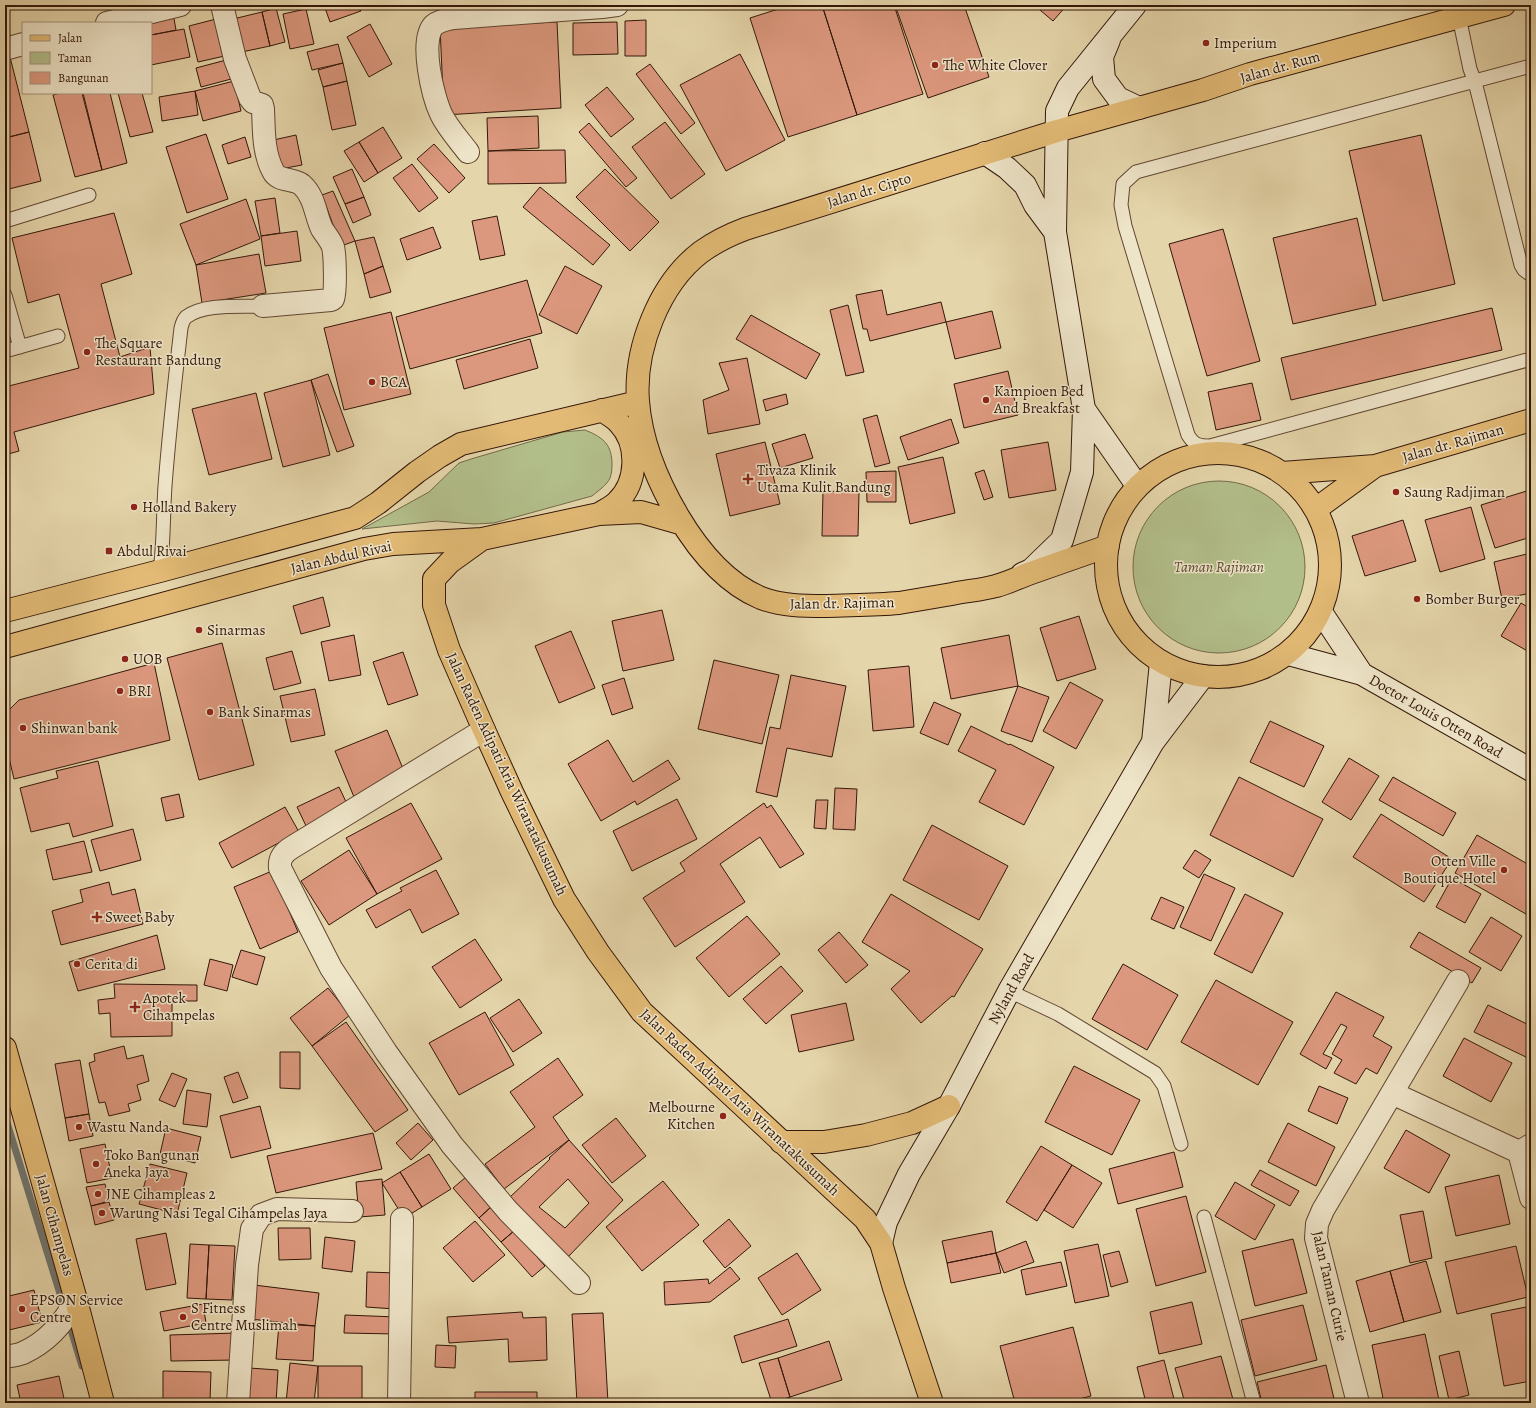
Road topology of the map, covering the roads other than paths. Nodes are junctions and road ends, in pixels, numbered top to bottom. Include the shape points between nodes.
1 (180, 5) edge
2 (222, 5) edge
3 (617, 5) edge
4 (1135, 5) edge
5 (1504, 5) edge
6 (1459, 17) junction
7 (112, 22) edge
8 (1111, 36) junction
9 (22, 44) edge
10 (5, 49) edge
11 (1531, 66) edge
12 (1475, 82) junction
13 (1139, 108) junction
14 (1057, 131) junction
15 (468, 152) dead end
16 (985, 153) junction
17 (89, 195) dead end
18 (5, 221) edge
19 (1054, 232) junction
20 (1531, 275) edge
21 (5, 295) edge
22 (263, 306) joint
23 (58, 336) dead end
24 (20, 347) junction
25 (5, 351) edge
26 (1531, 359) edge
27 (638, 402) junction
28 (1084, 409) junction
29 (602, 410) junction
30 (1531, 420) edge
31 (1375, 466) junction
32 (1282, 473) junction
33 (1136, 484) junction
34 (1316, 509) junction
35 (599, 514) junction
36 (683, 524) junction
37 (482, 539) junction
38 (1108, 546) junction
39 (160, 570) junction
40 (995, 586) junction
41 (5, 610) edge
42 (1321, 612) junction
43 (5, 647) edge
44 (1288, 654) junction
45 (1161, 662) junction
46 (1362, 674) junction
47 (1204, 676) junction
48 (484, 730) junction
49 (1153, 742) junction
50 (1531, 770) edge
51 (1458, 981) dead end
52 (1009, 991) junction
53 (5, 1048) edge
54 (1392, 1093) junction
55 (949, 1106) junction
56 (781, 1142) junction
57 (1181, 1144) dead end
58 (1525, 1149) edge
59 (1531, 1198) edge
60 (352, 1211) dead end
61 (1204, 1217) dead end
62 (402, 1219) dead end
63 (882, 1243) junction
64 (579, 1283) dead end
65 (70, 1310) junction
66 (5, 1357) edge
67 (103, 1403) edge
68 (238, 1403) edge
69 (399, 1403) edge
70 (932, 1403) edge
71 (1254, 1403) edge
72 (1358, 1403) edge

1 - 7 street
2 - 22 street via 235,59 250,98 262,105 265,148 273,172 277,177 300,183 305,188 313,200 322,228 333,246 333,299
3 - 15 street via 454,18 434,26 429,34 428,64 434,97 442,116
4 - 8 street
5 - 6 main road, Jalan dr. Rum
6 - 12 lane
6 - 13 main road, Jalan dr. Rum via 1250,74
8 - 13 street via 1102,57 1104,79 1118,98
8 - 14 street via 1068,88 1057,111
9 - 10 street
11 - 12 lane
12 - 20 lane via 1521,264
12 - 26 lane via 1136,172 1123,184 1121,205 1125,226 1188,435 1200,446 1210,446
13 - 14 main road, Jalan dr. Rum
14 - 16 main road, Jalan dr. Cipto
14 - 19 street
16 - 19 street via 1025,184 1035,205
16 - 27 main road, Jalan dr. Cipto via 744,229 700,253 674,280 649,327 640,362
17 - 18 lane
19 - 28 street
21 - 24 lane
22 - 39 lane via 211,308 195,312 185,318 181,328 165,485
23 - 24 lane
24 - 25 lane
27 - 29 main road
27 - 36 main road, Jalan dr. Rajiman via 655,470
28 - 33 street
28 - 40 street via 1082,472 1062,540 1031,570
29 - 35 main road via 619,423 631,441 634,462 630,484 617,502
29 - 39 main road via 461,444 417,472 355,518
30 - 31 main road, Jalan dr. Rajiman
31 - 32 main road, Jalan dr. Rajiman
31 - 34 main road, Jalan dr. Rajiman
32 - 33 main road via 1269,465 1240,455 1210,454 1181,460
32 - 34 main road via 1306,495
33 - 38 main road via 1116,518
34 - 42 main road via 1324,525 1331,560 1327,595
35 - 36 main road, Jalan Abdul Rivai via 642,512
35 - 37 main road, Jalan Abdul Rivai
36 - 40 main road, Jalan dr. Rajiman via 706,554 733,581 762,598 783,604 860,606
37 - 43 main road, Jalan Abdul Rivai via 393,544 364,549
37 - 48 main road, Jalan Raden Adipati Aria Wiranatakusumah via 450,562 434,579 434,605 449,650
38 - 40 main road, Jalan dr. Rajiman
38 - 45 main road via 1106,576 1113,606 1119,619 1137,643
39 - 41 main road
42 - 44 main road via 1312,628
42 - 46 street, Doctor Louis Otten Road
44 - 46 street, Doctor Louis Otten Road
44 - 47 main road via 1248,673 1219,677
45 - 47 main road via 1189,674
45 - 49 street, Nyland Road
46 - 50 street, Doctor Louis Otten Road
47 - 49 street, Nyland Road
48 - 56 main road, Jalan Raden Adipati Aria Wiranatakusumah via 564,899 603,958 642,1012
48 - 64 street via 285,852 281,858 280,868 331,968 386,1052 452,1145 508,1211
49 - 52 street, Nyland Road
51 - 54 street, Jalan Taman Curie
52 - 55 street, Nyland Road
52 - 57 lane via 1058,1014 1155,1073 1164,1086
53 - 65 main road, Jalan Cihampelas
54 - 58 street
54 - 72 street, Jalan Taman Curie via 1316,1224 1316,1238
55 - 56 main road via 912,1123 866,1135 824,1142
55 - 63 street, Nyland Road via 906,1181 886,1222
56 - 63 main road, Jalan Raden Adipati Aria Wiranatakusumah via 865,1219
58 - 59 street
60 - 68 street via 277,1209 261,1216 252,1229 247,1264
61 - 71 lane
62 - 69 street
63 - 70 main road, Jalan Raden Adipati Aria Wiranatakusumah
65 - 66 street via 51,1335 23,1353
65 - 67 main road, Jalan Cihampelas

